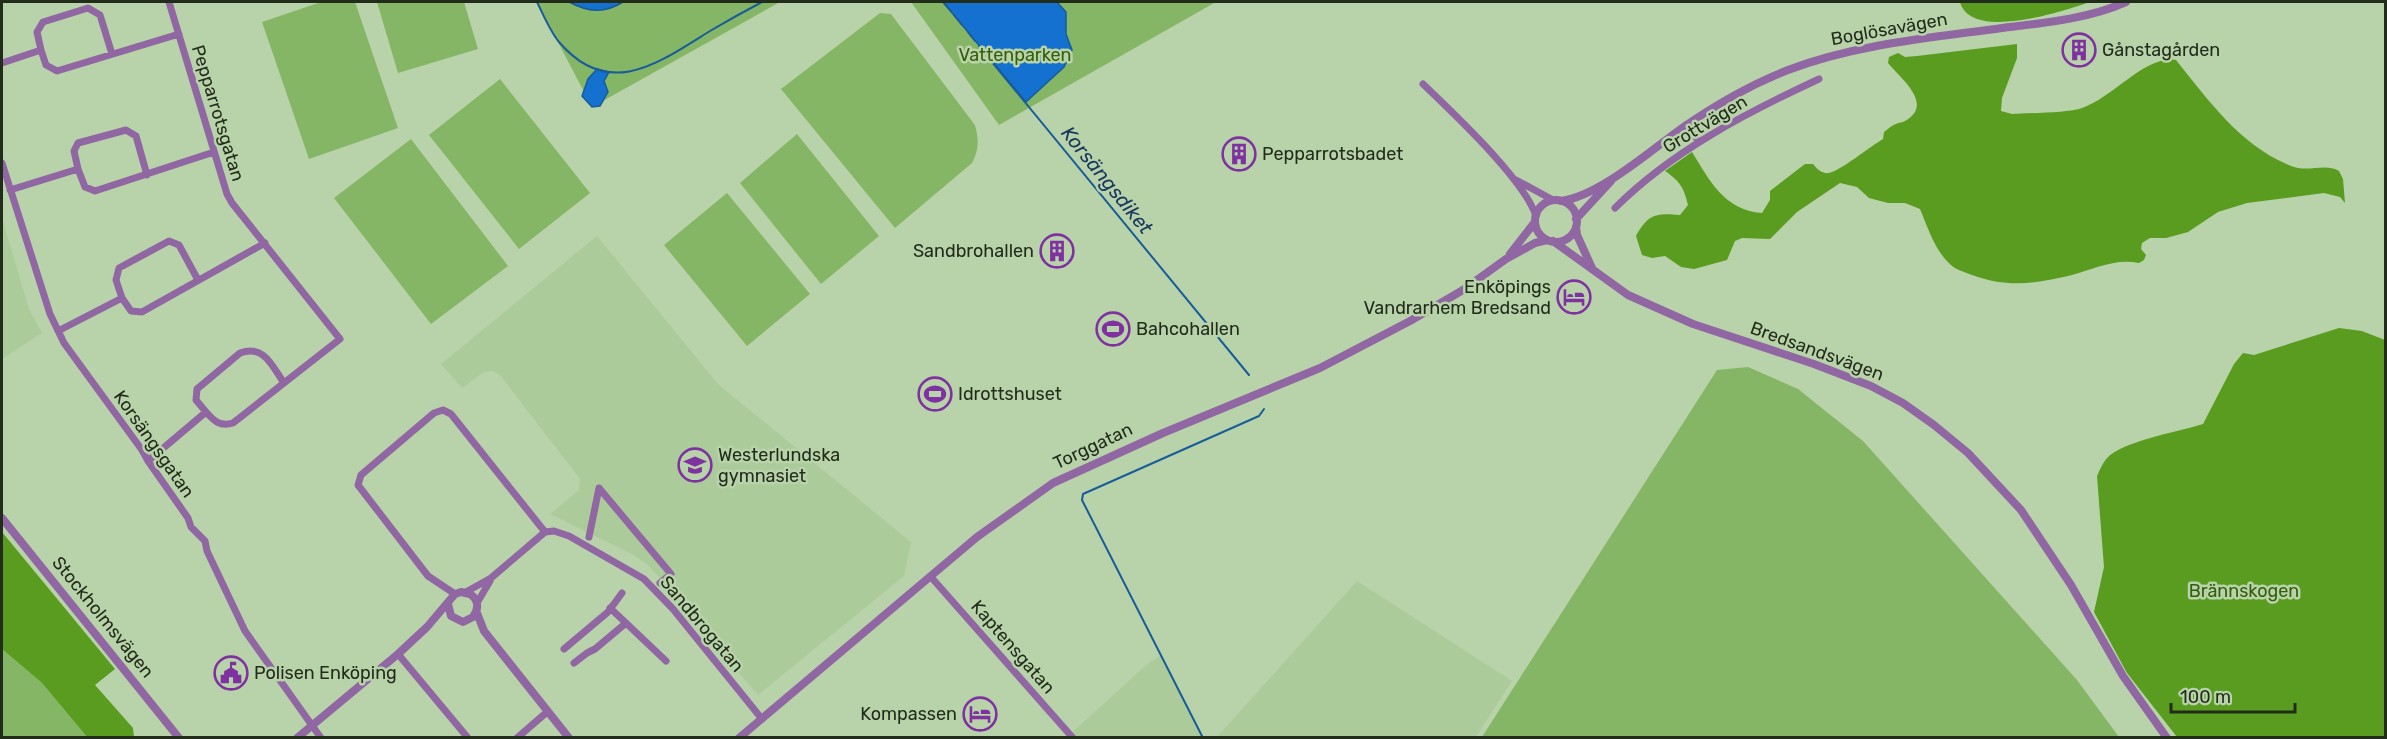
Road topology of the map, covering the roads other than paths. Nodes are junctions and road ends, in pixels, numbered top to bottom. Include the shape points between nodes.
1 (169, 2) edge
2 (2126, 2) edge
3 (179, 34) junction
4 (41, 50) junction
5 (112, 54) junction
6 (2, 63) edge
7 (1819, 79) dead end
8 (1423, 84) dead end
9 (1686, 125) junction
10 (1699, 141) junction
11 (214, 152) junction
12 (2, 163) edge
13 (78, 169) junction
14 (147, 175) junction
15 (1615, 176) junction
16 (1511, 177) junction
17 (10, 190) junction
18 (1557, 200) junction
19 (1615, 208) dead end
20 (1535, 219) junction
21 (1576, 223) junction
22 (1550, 240) junction
23 (265, 243) junction
24 (1506, 259) junction
25 (1592, 268) junction
26 (198, 280) junction
27 (122, 298) junction
28 (58, 331) junction
29 (284, 383) junction
30 (206, 412) junction
31 (147, 461) junction
32 (2, 518) edge
33 (545, 532) junction
34 (590, 537) dead end
35 (931, 577) junction
36 (491, 578) junction
37 (660, 583) dead end
38 (466, 592) junction
39 (622, 593) dead end
40 (455, 594) junction
41 (448, 604) junction
42 (477, 608) junction
43 (610, 608) junction
44 (458, 620) junction
45 (626, 622) junction
46 (427, 627) junction
47 (484, 631) junction
48 (564, 649) dead end
49 (398, 654) junction
50 (666, 661) dead end
51 (574, 663) dead end
52 (547, 712) junction
53 (762, 719) junction
54 (311, 726) junction
55 (1070, 737) edge
56 (179, 738) edge
57 (297, 738) edge
58 (321, 738) edge
59 (468, 738) edge
60 (517, 738) edge
61 (569, 738) edge
62 (740, 738) edge
63 (2167, 738) edge

1 - 3 street, Pepparrotsgatan
2 - 9 street, Boglösavägen via 2038,24 1900,41 1826,57 1759,83
3 - 5 street
3 - 11 street, Pepparrotsgatan
4 - 5 street via 46,65 57,71
4 - 5 street via 37,32 43,22 88,8 100,15
4 - 6 street
7 - 10 street, Grottvägen
8 - 16 street
9 - 10 street
9 - 15 street, Boglösavägen
10 - 19 street, Grottvägen via 1634,189
11 - 14 street
11 - 23 street, Pepparrotsgatan via 232,203
12 - 17 street, Korsängsgatan
13 - 14 street via 85,187 95,191
13 - 14 street via 74,151 78,143 126,130 136,136
13 - 17 street
15 - 18 street, Boglösavägen via 1572,199
15 - 21 street, Boglösavägen
16 - 18 street
16 - 20 street via 1531,204
17 - 28 street, Korsängsgatan
18 - 20 street, Torggatan via 1541,206
18 - 21 street via 1572,208
20 - 22 street via 1539,233
20 - 24 street, Torggatan
21 - 22 street, Torggatan via 1566,239
21 - 25 street via 1577,235
22 - 24 street, Torggatan via 1535,243
22 - 25 street, Bredsandsvägen
23 - 26 street
23 - 29 street, Pepparrotsgatan via 340,339
24 - 35 street, Torggatan via 1463,290 1320,368 1053,483 977,537
25 - 63 street, Bredsandsvägen via 1618,289 1660,310 1871,386 1934,425 1968,453 2021,510 2071,585 2123,676
26 - 27 street via 142,312 130,311
26 - 27 street via 179,245 169,241 119,268 116,280
27 - 28 street
28 - 31 street, Korsängsgatan
29 - 30 street via 233,423 216,423
29 - 30 street via 255,350 240,353 198,389 196,400
30 - 31 street
31 - 54 street, Korsängsgatan via 191,527 202,536 245,631
32 - 56 street, Stockholmsvägen
33 - 36 street
33 - 40 street via 451,414 442,410 434,413 361,475 358,485 428,576
33 - 53 street, Sandbrogatan via 569,536 644,579
34 - 37 street via 599,488 671,574
35 - 53 street, Torggatan
35 - 55 street, Kaptensgatan
36 - 38 street
36 - 42 street
38 - 40 street
38 - 42 street via 474,596
39 - 43 street
40 - 41 street
41 - 44 street via 448,611
41 - 46 street
42 - 44 street via 473,618
42 - 47 street
43 - 45 street
43 - 48 street
44 - 46 street via 445,619
44 - 47 street
45 - 50 street
45 - 51 street
46 - 49 street
47 - 52 street
49 - 54 street
49 - 59 street
52 - 60 street
52 - 61 street
53 - 62 street, Torggatan
54 - 57 street
54 - 58 street, Korsängsgatan

